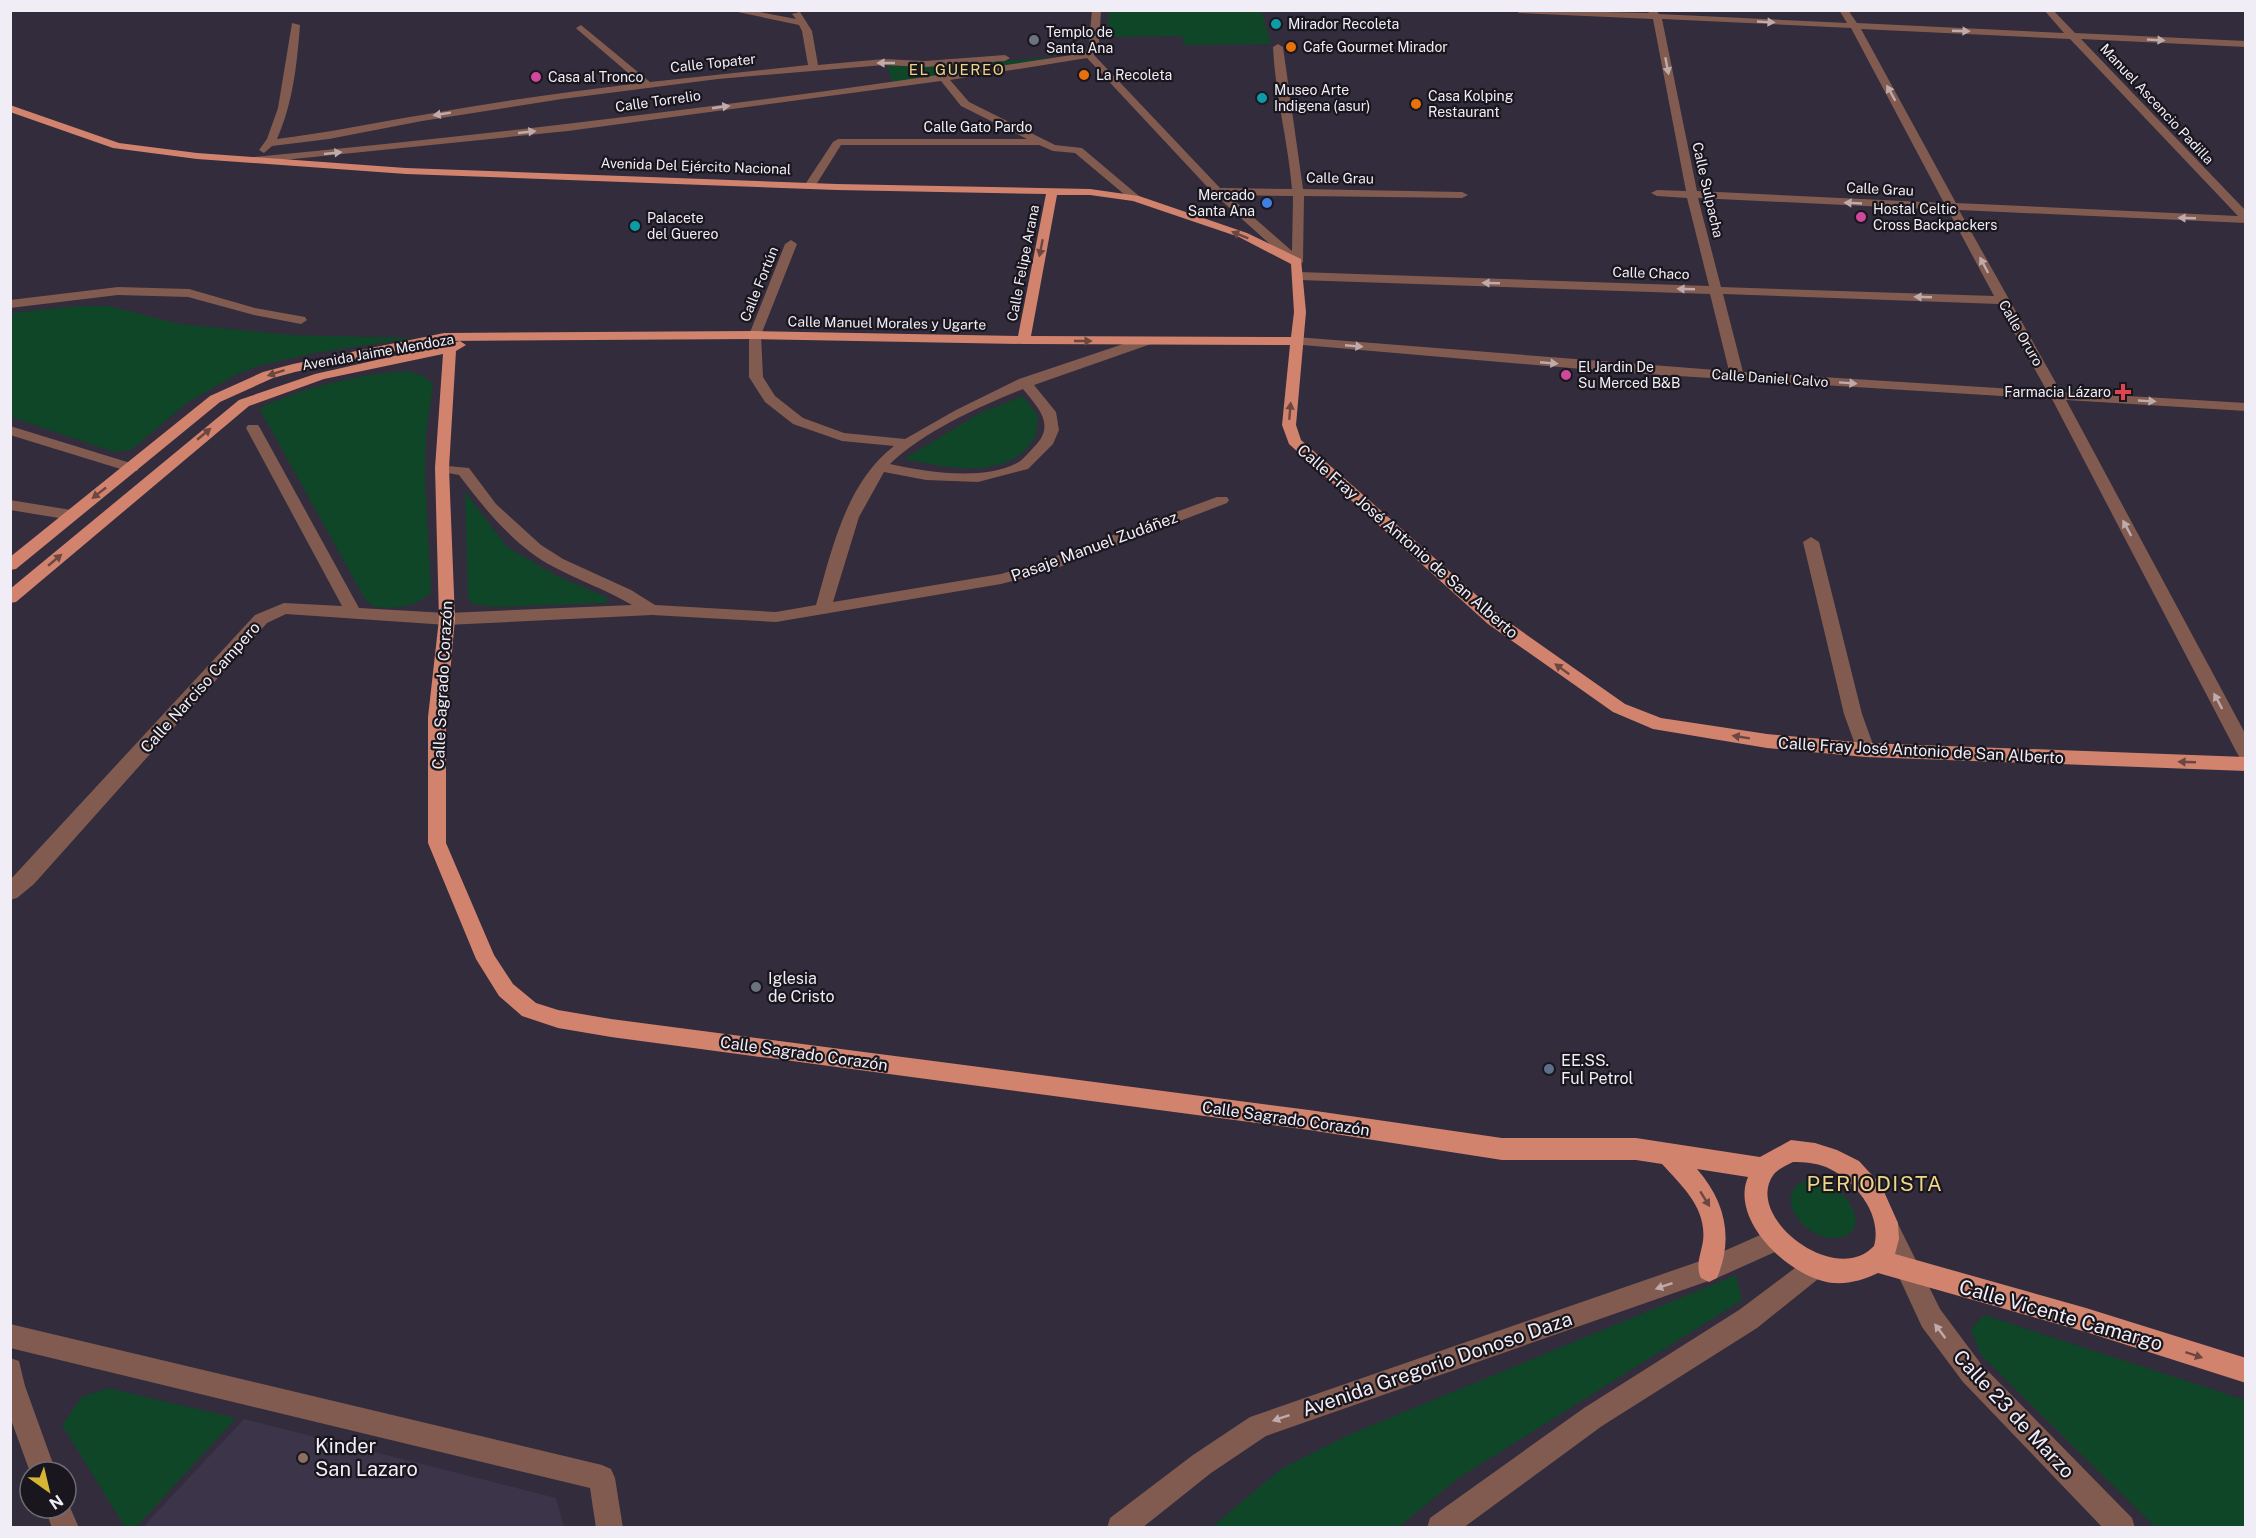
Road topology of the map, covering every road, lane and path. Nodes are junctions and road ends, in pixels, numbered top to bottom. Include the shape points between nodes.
1 (732, 10) edge
2 (794, 10) edge
3 (1097, 10) edge
4 (1519, 10) edge
5 (1843, 10) edge
6 (2048, 10) edge
7 (1654, 14) edge
8 (801, 24) junction
9 (295, 25) dead end
10 (1855, 27) junction
11 (581, 28) dead end
12 (2074, 36) junction
13 (2246, 44) edge
14 (1278, 47) dead end
15 (1090, 54) junction
16 (813, 66) junction
17 (944, 79) junction
18 (646, 84) junction
19 (10, 108) edge
20 (1041, 142) junction
21 (271, 143) junction
22 (254, 160) junction
23 (810, 186) junction
24 (1052, 190) junction
25 (1217, 191) junction
26 (1299, 192) junction
27 (1657, 193) dead end
28 (1462, 195) dead end
29 (1692, 195) junction
30 (1135, 198) junction
31 (1953, 208) junction
32 (2246, 219) edge
33 (790, 244) dead end
34 (1297, 262) junction
35 (1299, 276) junction
36 (1717, 290) junction
37 (2002, 300) junction
38 (10, 304) edge
39 (301, 320) dead end
40 (755, 335) junction
41 (478, 337) junction
42 (1024, 340) junction
43 (1146, 341) junction
44 (1296, 341) junction
45 (450, 349) junction
46 (1737, 376) junction
47 (1024, 382) junction
48 (2057, 396) junction
49 (2246, 407) edge
50 (253, 428) dead end
51 (10, 430) edge
52 (907, 443) junction
53 (881, 466) junction
54 (132, 468) junction
55 (442, 468) junction
56 (1222, 500) dead end
57 (10, 505) edge
58 (71, 515) junction
59 (1811, 542) dead end
60 (10, 565) edge
61 (10, 597) edge
62 (652, 610) junction
63 (823, 610) junction
64 (354, 614) junction
65 (447, 619) junction
66 (1866, 750) junction
67 (2246, 753) edge
68 (2246, 764) edge
69 (10, 892) edge
70 (1668, 1154) junction
71 (1763, 1168) junction
72 (1887, 1226) junction
73 (1776, 1240) junction
74 (1876, 1261) junction
75 (1815, 1267) junction
76 (1709, 1270) junction
77 (1908, 1271) junction
78 (10, 1336) edge
79 (10, 1370) edge
80 (2246, 1371) edge
81 (39, 1460) edge
82 (610, 1527) edge
83 (1120, 1527) edge
84 (1440, 1527) edge
85 (2122, 1527) edge

1 - 8 street
2 - 8 street
3 - 15 street
4 - 7 street
5 - 10 street, Calle Oruro
6 - 12 street, Manuel Ascencio Padilla
7 -> 10 street
7 -> 29 street, Calle Sulpacha
8 - 16 street via 807,31
9 - 21 street via 286,97
10 -> 12 street
31 -> 10 street, Calle Oruro
11 - 18 street
12 -> 13 street
12 - 32 street, Manuel Ascencio Padilla
14 - 26 street via 1278,68
15 -> 16 street, Calle Topater
15 - 17 street, Calle Torrelio
15 - 25 street
16 - 18 street, Calle Topater
17 - 20 street via 965,104
22 -> 17 street, Calle Torrelio via 568,128
18 -> 21 street, Calle Topater
19 - 22 main road, Avenida Del Ejército Nacional via 117,146
20 - 23 street, Calle Gato Pardo via 838,142
20 - 30 street, Calle Gato Pardo via 1053,148 1078,150
21 - 22 street
22 - 23 main road, Avenida Del Ejército Nacional via 406,171
23 - 24 main road, Avenida Del Ejército Nacional
24 - 30 main road, Avenida Del Ejército Nacional
24 -> 42 main road, Calle Felipe Arana
25 - 26 street, Calle Grau
25 - 34 street
26 - 28 street, Calle Grau
26 - 34 street
27 - 29 street, Calle Grau
31 -> 29 street, Calle Grau
29 - 36 street, Calle Sulpacha
34 -> 30 main road, Avenida Del Ejército Nacional via 1243,235
32 -> 31 street, Calle Grau
37 -> 31 street, Calle Oruro
33 - 40 street, Calle Fortún
34 - 35 main road
36 -> 35 street, Calle Chaco
35 - 44 main road
37 -> 36 street, Calle Chaco
36 - 46 street, Calle Sulpacha
37 - 48 street, Calle Oruro
38 - 39 street via 118,291 189,293
40 - 41 main road, Calle Manuel Morales y Ugarte
40 - 42 main road, Calle Manuel Morales y Ugarte
40 - 52 street, Calle Fortún via 756,377 770,399 798,421 842,437
41 - 45 main road, Avenida Jaime Mendoza
41 -> 54 main road, Avenida Jaime Mendoza via 391,347 268,375 214,399
42 -> 43 main road, Calle Manuel Morales y Ugarte
43 - 44 main road, Calle Manuel Morales y Ugarte
43 - 47 street
44 -> 46 street, Calle Daniel Calvo
66 -> 44 main road, Calle Fray José Antonio de San Alberto via 1767,741 1659,724 1619,708 1494,620 1294,441 1289,425
45 - 55 main road, Calle Sagrado Corazón
61 -> 45 main road, Avenida Jaime Mendoza via 244,403 308,379
46 -> 48 street, Calle Daniel Calvo
47 - 52 street via 956,414
47 - 53 street via 1049,412 1052,430 1048,441 1023,466 978,478 926,476
48 -> 49 street, Calle Daniel Calvo
67 -> 48 street, Calle Oruro
50 - 64 street
51 - 54 street
52 - 53 street
53 - 63 street via 854,511
54 -> 58 main road, Avenida Jaime Mendoza
55 - 62 street via 464,471 491,507 536,549
55 - 65 main road, Calle Sagrado Corazón
56 - 63 street, Pasaje Manuel Zudáñez via 1001,579
57 - 58 street
58 - 60 main road, Avenida Jaime Mendoza
59 - 66 street via 1853,714
62 - 63 street, Pasaje Manuel Zudáñez via 776,617
62 - 65 street, Calle Narciso Campero
64 - 65 street, Calle Narciso Campero
64 - 69 street, Calle Narciso Campero via 284,608 261,619 27,878
65 - 70 main road, Calle Sagrado Corazón via 437,717 437,843 486,959 506,990 529,1010 611,1028 1297,1118 1502,1149 1636,1149
68 -> 66 main road, Calle Fray José Antonio de San Alberto
70 - 71 main road, Calle Sagrado Corazón
70 -> 76 main road via 1705,1196 1713,1211 1716,1230
71 - 72 main road via 1774,1157 1791,1151 1831,1157 1869,1185 1883,1206
71 - 73 main road via 1756,1184 1756,1202 1763,1222
72 - 74 main road via 1886,1246
72 - 77 street, Calle 23 de Marzo
73 - 75 main road
73 - 76 street, Avenida Gregorio Donoso Daza
74 - 75 main road via 1859,1270 1838,1273
74 - 77 main road, Calle Vicente Camargo
75 - 84 street via 1748,1319 1593,1417
76 -> 83 street, Avenida Gregorio Donoso Daza via 1259,1426
77 -> 80 main road, Calle Vicente Camargo via 2086,1320
85 -> 77 street, Calle 23 de Marzo via 1972,1373 1930,1318
78 - 82 street via 602,1478
79 - 81 street

